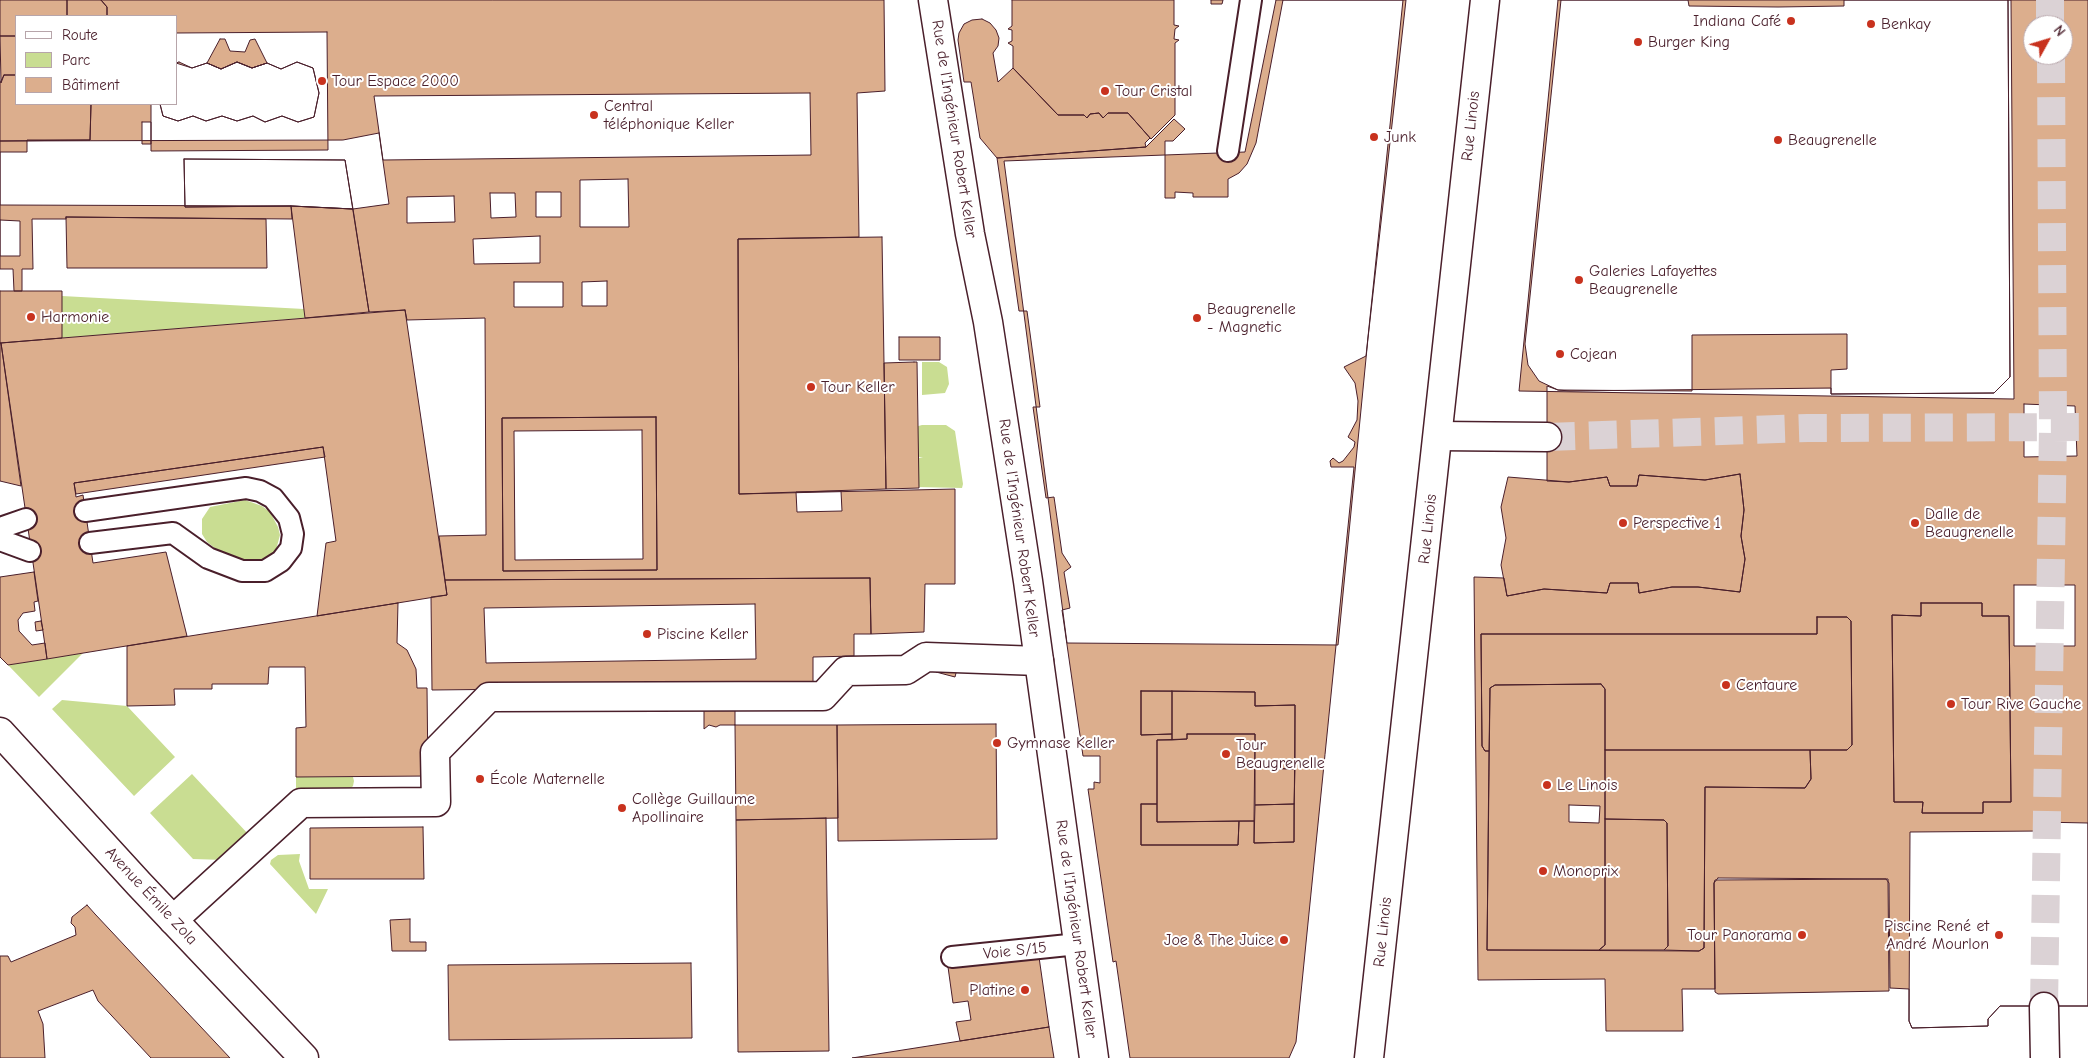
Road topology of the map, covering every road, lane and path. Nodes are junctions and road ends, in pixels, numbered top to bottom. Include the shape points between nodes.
1 (934, 0) edge
2 (1251, 0) edge
3 (1485, 0) edge
4 (1228, 152) dead end
5 (1438, 436) junction
6 (1547, 437) tunnel mouth
7 (86, 511) dead end
8 (26, 519) dead end
9 (0, 528) edge
10 (0, 540) edge
11 (90, 543) dead end
12 (30, 551) dead end
13 (1038, 661) junction
14 (0, 732) edge
15 (173, 920) junction
16 (1078, 944) junction
17 (952, 957) dead end
18 (2044, 1006) tunnel mouth
19 (304, 1058) edge
20 (1094, 1058) edge
21 (1369, 1058) edge
22 (2045, 1058) edge

1 - 13 street, Rue de l'Ingénieur Robert Keller via 970,234 988,322
2 - 4 lane
3 - 5 street, Rue Linois
5 - 6 street
5 - 21 street, Rue Linois
7 - 11 lane via 246,488 273,498 289,518 293,534 291,548 281,561 265,571 242,571 208,558 173,534
8 - 9 lane
10 - 12 lane
13 - 15 street via 926,657 906,670 846,672 823,696 489,697 435,752 436,802 301,803
13 - 16 street, Rue de l'Ingénieur Robert Keller
14 - 15 street, Avenue Émile Zola
15 - 19 street, Avenue Émile Zola
16 - 17 lane, Voie S/15
16 - 20 street, Rue de l'Ingénieur Robert Keller
18 - 22 street

